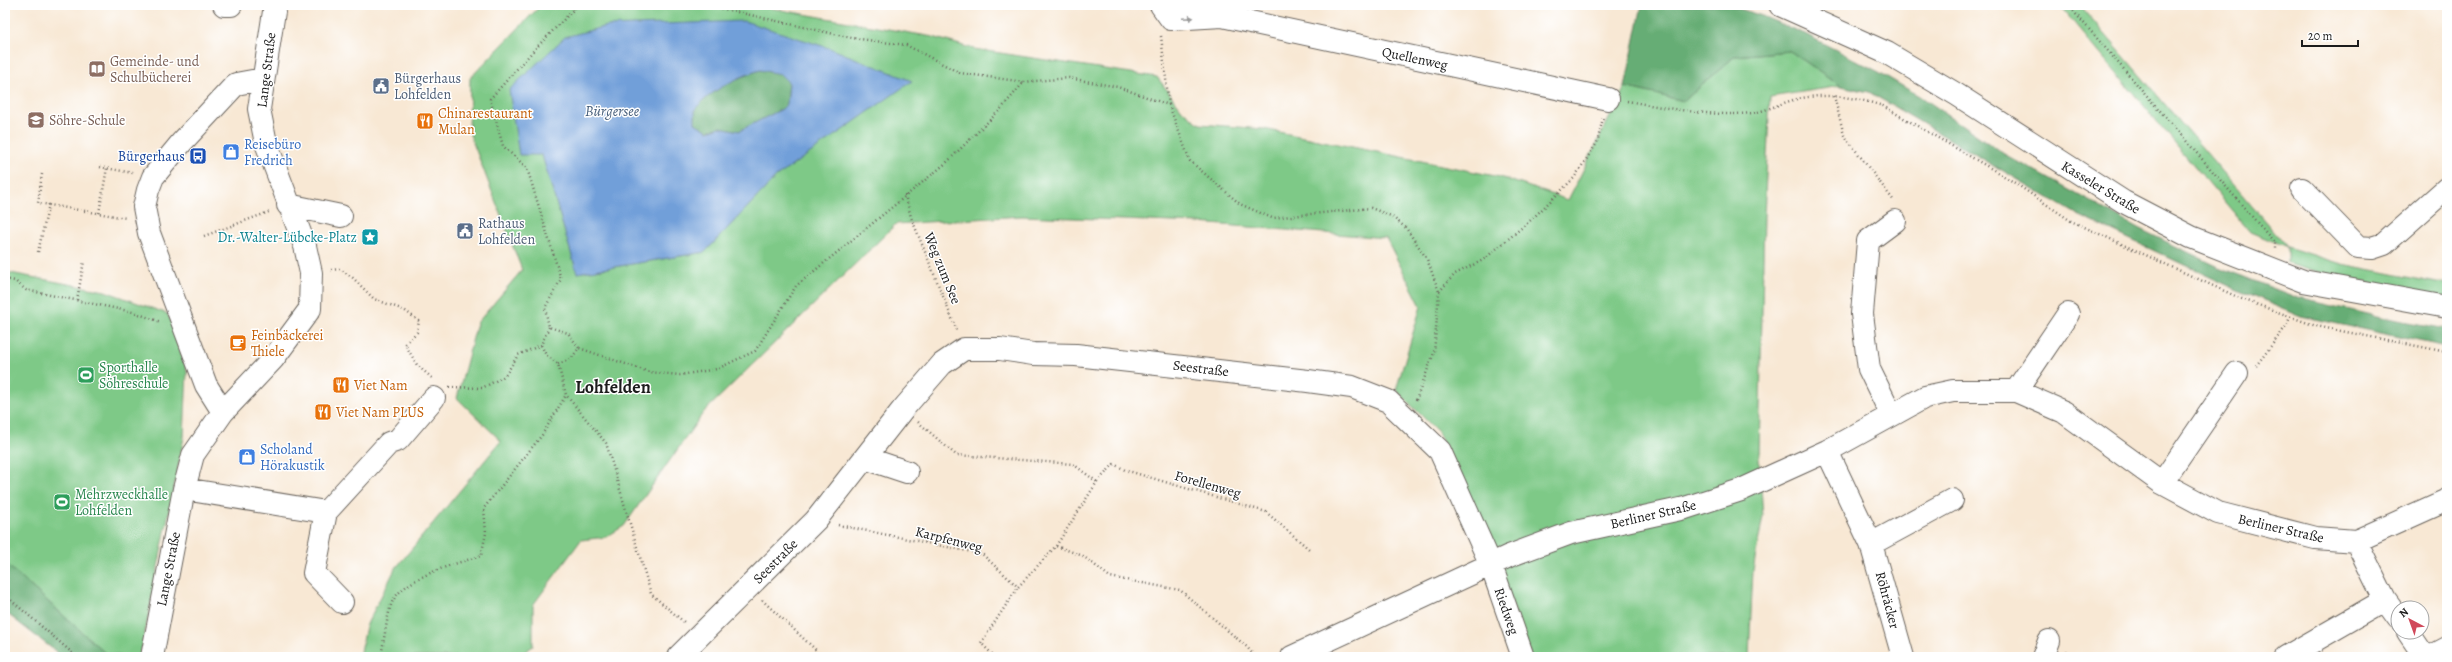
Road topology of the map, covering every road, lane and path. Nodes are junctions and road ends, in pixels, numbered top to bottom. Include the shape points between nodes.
1 (224, 5) edge
2 (231, 5) edge
3 (275, 5) edge
4 (570, 5) edge
5 (578, 5) edge
6 (706, 5) edge
7 (1161, 5) edge
8 (1780, 5) edge
9 (2068, 5) edge
10 (574, 9) junction
11 (1215, 11) edge
12 (263, 79) junction
13 (1024, 82) junction
14 (1834, 96) junction
15 (1608, 99) junction
16 (1169, 105) junction
17 (100, 167) dead end
18 (107, 168) junction
19 (42, 174) dead end
20 (153, 177) junction
21 (2447, 188) edge
22 (2302, 189) dead end
23 (905, 195) junction
24 (48, 204) junction
25 (288, 205) junction
26 (99, 213) junction
27 (341, 216) dead end
28 (1896, 221) joint
29 (147, 222) junction
30 (204, 236) dead end
31 (38, 252) dead end
32 (84, 261) dead end
33 (2277, 272) junction
34 (311, 274) junction
35 (5, 279) edge
36 (1439, 292) junction
37 (77, 300) junction
38 (2447, 307) edge
39 (2068, 314) dead end
40 (2290, 317) junction
41 (153, 319) dead end
42 (549, 327) junction
43 (542, 345) junction
44 (579, 348) junction
45 (964, 349) junction
46 (2447, 352) edge
47 (558, 364) junction
48 (2237, 373) joint
49 (437, 389) junction
50 (2016, 391) junction
51 (566, 395) junction
52 (903, 409) junction
53 (223, 412) junction
54 (1891, 414) junction
55 (1407, 422) junction
56 (1827, 451) junction
57 (865, 458) junction
58 (907, 472) dead end
59 (1097, 482) junction
60 (2162, 483) junction
61 (184, 489) junction
62 (1952, 500) dead end
63 (2447, 500) edge
64 (326, 512) junction
65 (816, 520) junction
66 (2356, 541) junction
67 (1871, 544) junction
68 (1056, 546) junction
69 (1308, 549) dead end
70 (1491, 564) junction
71 (1018, 587) junction
72 (748, 588) junction
73 (5, 595) edge
74 (2385, 600) junction
75 (342, 602) dead end
76 (2390, 607) edge
77 (700, 635) junction
78 (2413, 640) edge
79 (2447, 648) edge
80 (78, 657) edge
81 (152, 657) edge
82 (381, 657) edge
83 (678, 657) edge
84 (816, 657) edge
85 (995, 657) edge
86 (1255, 657) edge
87 (1292, 657) edge
88 (1523, 657) edge
89 (1903, 657) edge
90 (2286, 657) edge
91 (2425, 657) edge
92 (2430, 657) edge

1 - 2 street
3 - 12 street, Lange Straße
4 - 10 path
5 - 10 path
6 - 13 path via 852,38 906,45 960,74
7 -> 11 street, Quellenweg via 1171,19
7 - 16 path via 1159,25
8 - 33 street, Kasseler Straße via 1887,53 1956,94 2124,202 2191,237
9 - 33 path via 2275,244
10 - 42 path via 490,100 502,146 527,168 561,279 545,308
11 - 15 street, Quellenweg
12 - 20 street via 236,84
12 - 25 street, Lange Straße via 259,109 266,143
13 - 16 path via 1069,78 1118,87
13 - 23 path via 1000,110 946,163
14 - 15 path via 1794,100 1753,112 1710,114
14 - 28 path via 1844,135 1898,207
14 - 40 path via 1860,99 1883,106 2009,179 2071,221 2242,299
15 - 36 path via 1597,143 1574,178 1531,220 1483,260 1455,274
16 - 36 path via 1190,161 1240,204 1272,218 1371,208 1391,216 1406,228 1427,259
17 - 18 path
18 - 20 path
18 - 26 path
19 - 24 path via 38,202
20 - 29 street via 144,208
21 - 22 street via 2384,244 2372,248 2358,247
23 - 44 path via 796,286 755,351 717,369 680,375 649,372
23 - 45 path, Weg zum See via 911,217
24 - 26 path
24 - 31 path
25 - 27 street
25 - 30 path
25 - 34 street, Lange Straße via 305,246
26 - 29 path
28 - 54 street via 1868,241 1862,314 1869,369
29 - 53 street via 206,385
32 - 37 path
33 - 38 street, Kasseler Straße via 2303,281
34 - 49 path via 340,269 374,299 404,310 419,321 417,332 405,344 417,366
34 - 53 street, Lange Straße via 310,309 273,359
35 - 37 path via 15,281 26,290
36 - 55 path via 1434,353
37 - 41 path
39 - 50 street
40 - 46 path via 2316,326
40 - 48 path via 2259,365
42 - 43 path
42 - 44 path via 568,333
43 - 47 path via 546,355
43 - 49 path via 518,356 505,376 482,388 464,386
44 - 47 path via 571,359
45 - 52 street, Seestraße via 942,364
45 - 55 street, Seestraße via 1076,355 1352,387 1388,401
47 - 51 path
48 - 60 street
49 - 64 street via 398,440 389,443
50 - 54 street, Berliner Straße via 1953,391 1925,397
50 - 60 street, Berliner Straße via 2064,412
51 - 77 path via 606,443 650,594
51 - 82 path via 542,435 484,508 486,533 481,556 436,570 408,585 392,604
52 - 57 street, Seestraße
52 - 59 path via 956,455 1073,464
53 - 61 street, Lange Straße via 193,455
54 - 56 street, Berliner Straße
55 - 70 street, Seestraße via 1440,451
56 - 67 street, Röhräcker
56 - 70 street, Berliner Straße via 1741,490 1684,508 1571,533
57 - 58 street
57 - 65 street, Seestraße
59 - 68 path, Forellenweg
59 - 69 path, Forellenweg via 1114,464 1125,470 1266,512
60 - 66 street, Berliner Straße via 2218,513 2315,538
61 - 64 street
61 - 81 street, Lange Straße
62 - 67 street
63 - 66 street, Berliner Straße
64 - 75 street via 314,573
65 - 71 path, Karpfenweg via 982,554
65 - 72 street, Seestraße
66 - 74 street
67 - 89 street, Röhräcker
68 - 71 path
68 - 86 path via 1083,556 1110,576 1180,590 1247,647
70 - 87 street, Berliner Straße
70 - 88 street, Riedweg
71 - 85 path via 981,643
72 - 77 street, Seestraße
72 - 84 path via 818,651
73 - 80 path
74 - 76 street
74 - 90 street
77 - 83 street, Seestraße
78 - 91 street
79 - 92 street

